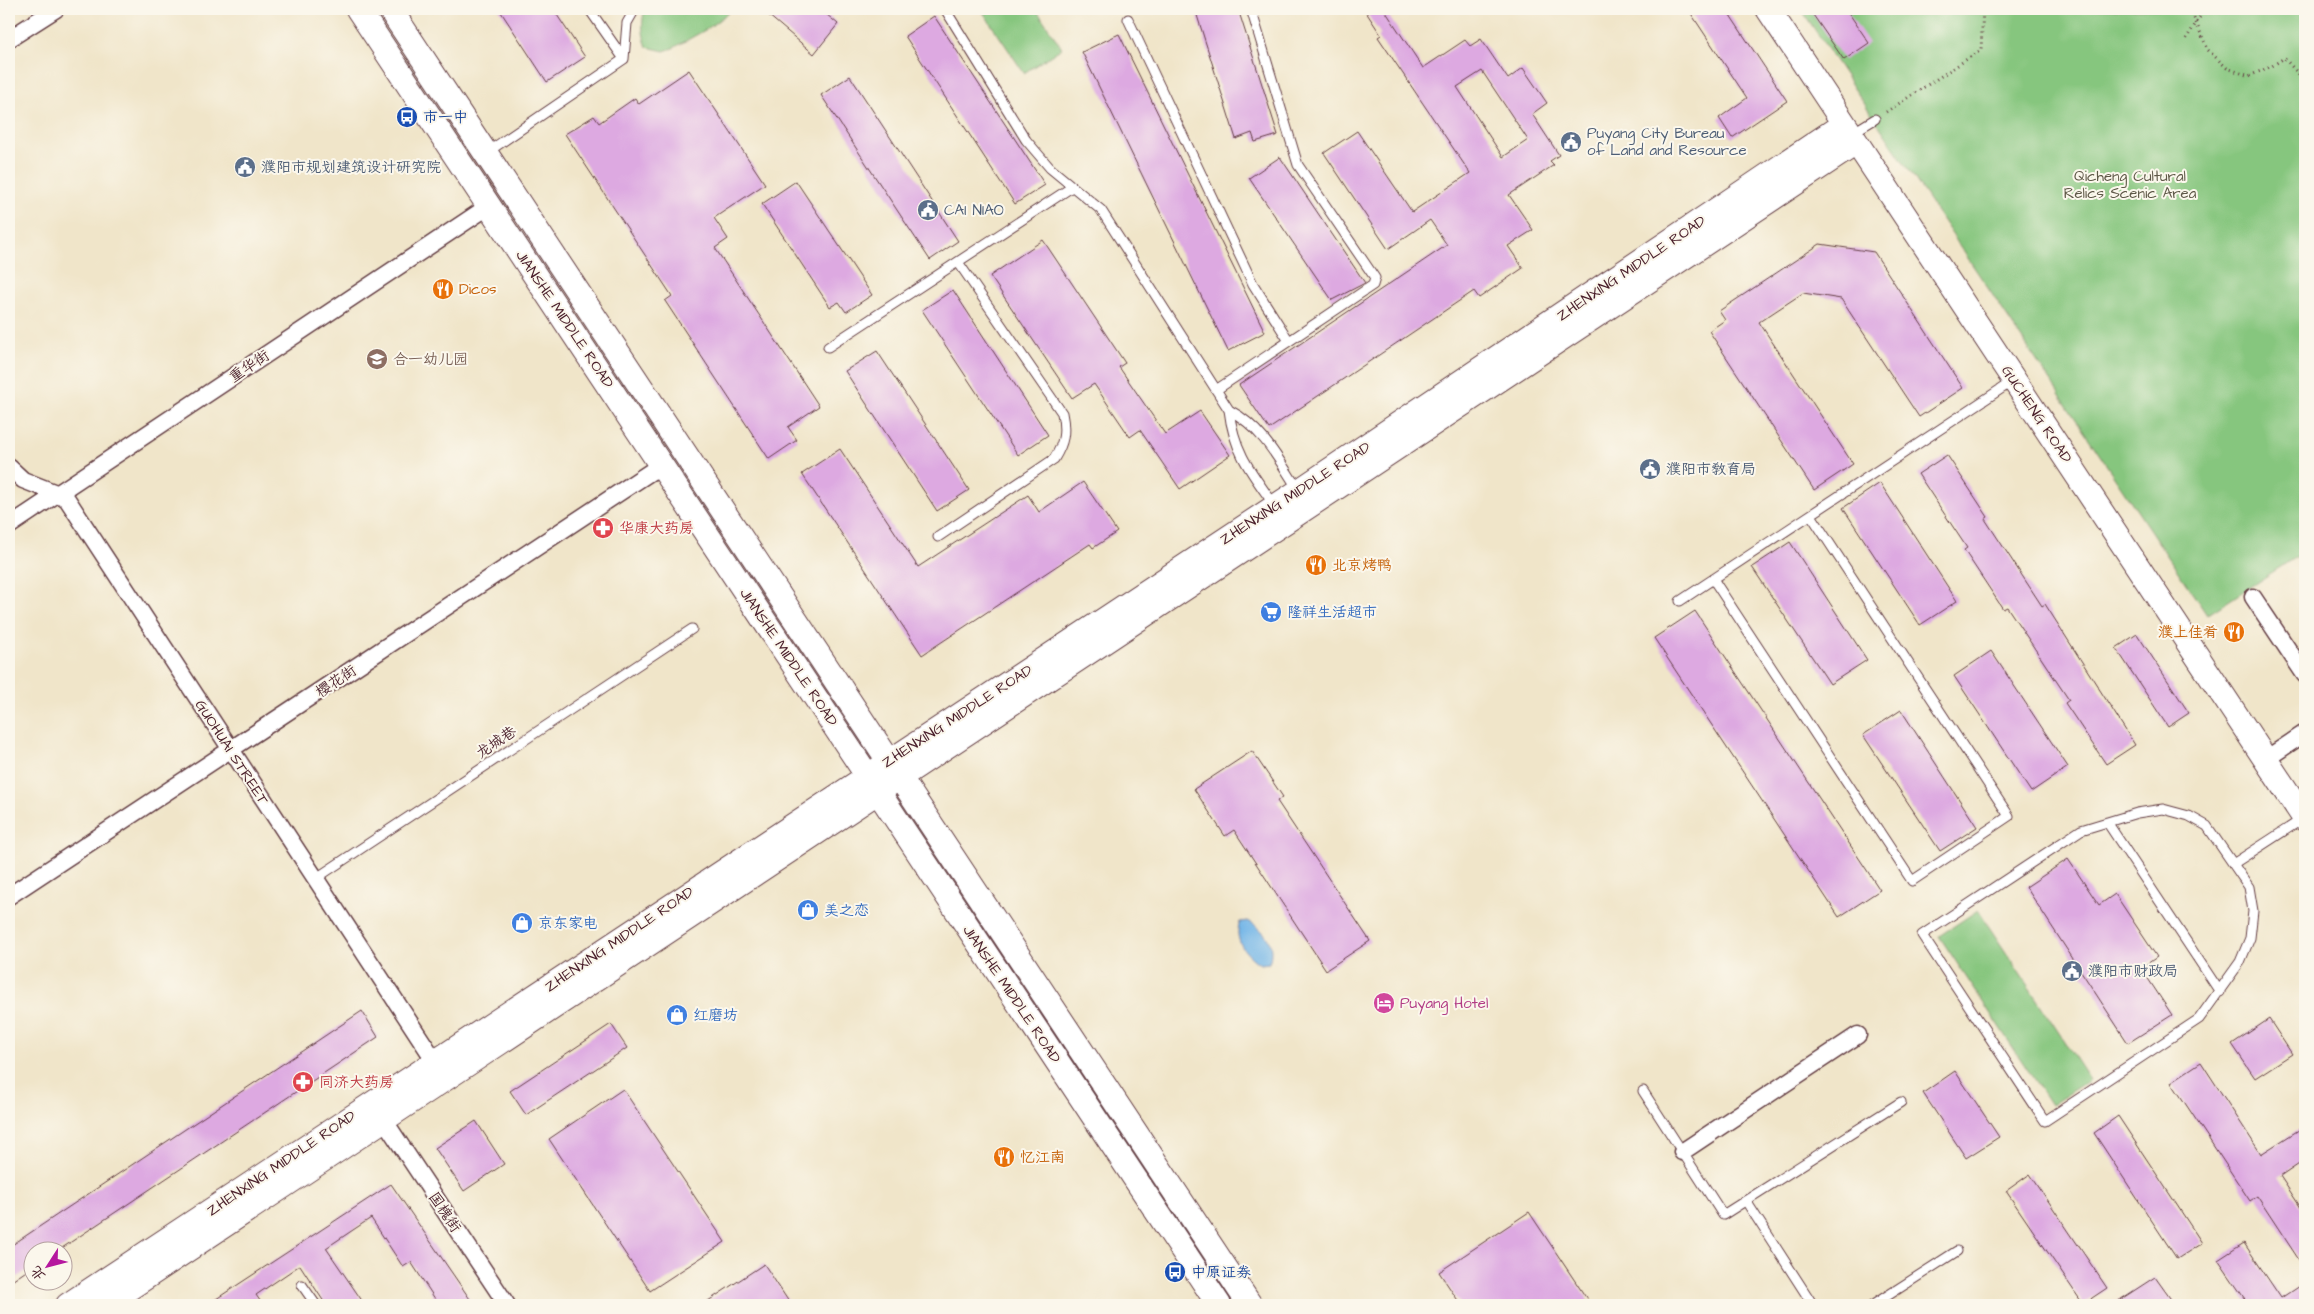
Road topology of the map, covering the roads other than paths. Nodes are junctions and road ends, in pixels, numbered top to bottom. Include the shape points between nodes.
1 (56, 9) edge
2 (358, 9) edge
3 (390, 9) edge
4 (589, 9) edge
5 (635, 9) edge
6 (945, 9) edge
7 (1251, 9) edge
8 (1768, 9) edge
9 (1128, 19) dead end
10 (9, 40) edge
11 (624, 59) junction
12 (1875, 119) road end
13 (1851, 134) junction
14 (486, 154) junction
15 (1072, 188) junction
16 (489, 206) junction
17 (958, 262) junction
18 (1288, 341) junction
19 (828, 347) dead end
20 (2014, 380) junction
21 (1216, 390) junction
22 (1229, 410) junction
23 (661, 465) junction
24 (9, 467) edge
25 (1299, 491) junction
26 (58, 494) junction
27 (1275, 506) junction
28 (1810, 515) junction
29 (9, 526) edge
30 (938, 538) dead end
31 (1713, 579) junction
32 (2253, 597) dead end
33 (1680, 601) dead end
34 (692, 629) dead end
35 (2305, 675) edge
36 (2305, 733) edge
37 (231, 751) junction
38 (2266, 759) junction
39 (894, 769) junction
40 (872, 783) junction
41 (2305, 818) edge
42 (2107, 822) junction
43 (2233, 864) junction
44 (315, 878) junction
45 (9, 896) edge
46 (2220, 992) junction
47 (1858, 1035) dead end
48 (435, 1061) junction
49 (1643, 1091) dead end
50 (1900, 1102) dead end
51 (384, 1120) junction
52 (1682, 1152) junction
53 (1746, 1201) junction
54 (1957, 1251) dead end
55 (302, 1285) dead end
56 (68, 1305) edge
57 (104, 1305) edge
58 (316, 1305) edge
59 (507, 1305) edge
60 (1219, 1305) edge
61 (1250, 1305) edge
62 (1813, 1305) edge
63 (1873, 1305) edge

1 - 10 street
2 - 16 street, JIANSHE MIDDLE ROAD
3 - 14 street, JIANSHE MIDDLE ROAD
4 - 11 lane
5 - 11 lane via 627,23
6 - 15 lane via 1026,140
7 - 18 lane via 1298,165 1375,278 1373,284
8 - 13 street, GUCHENG ROAD
9 - 18 lane via 1254,284
11 - 14 lane
12 - 13 lane
13 - 20 street, GUCHENG ROAD
13 - 25 street, ZHENXING MIDDLE ROAD
13 - 39 street, ZHENXING MIDDLE ROAD
14 - 39 street, JIANSHE MIDDLE ROAD
15 - 17 lane
15 - 21 lane via 1101,210
16 - 23 street, JIANSHE MIDDLE ROAD
16 - 26 street, 重华街
17 - 19 lane
17 - 30 lane via 1062,413 1065,430 1062,446 1054,459
18 - 21 lane
20 - 28 lane
20 - 38 street, GUCHENG ROAD
21 - 22 lane
22 - 25 lane via 1255,428
22 - 27 lane via 1232,431 1242,457
23 - 37 street, 樱花街
23 - 40 street, JIANSHE MIDDLE ROAD
24 - 26 street, GUOHUAI STREET via 23,480
25 - 27 street, ZHENXING MIDDLE ROAD
26 - 29 street, 重华街
26 - 37 street, GUOHUAI STREET via 66,500
27 - 39 street, ZHENXING MIDDLE ROAD
28 - 31 lane
28 - 31 lane via 2010,816 1912,880
31 - 33 lane
32 - 35 street
34 - 44 lane, 龙城巷
36 - 38 street
37 - 44 street, GUOHUAI STREET
37 - 45 street, 樱花街
38 - 41 street, GUCHENG ROAD
39 - 40 street, ZHENXING MIDDLE ROAD
39 - 61 street, JIANSHE MIDDLE ROAD
40 - 48 street, ZHENXING MIDDLE ROAD
40 - 51 street, ZHENXING MIDDLE ROAD
40 - 60 street, JIANSHE MIDDLE ROAD
41 - 43 lane
42 - 43 lane via 2163,809 2189,816 2207,826
42 - 46 lane
42 - 46 lane via 2082,830 1922,935 2045,1121 2199,1019
43 - 46 lane via 2249,887 2253,911 2250,938 2240,962
44 - 48 street, GUOHUAI STREET
47 - 52 street
48 - 56 street, ZHENXING MIDDLE ROAD
49 - 52 lane
50 - 53 lane
51 - 57 street, ZHENXING MIDDLE ROAD
51 - 59 street, 国槐街
52 - 53 lane via 1723,1215
53 - 62 lane
54 - 63 lane
55 - 58 lane

